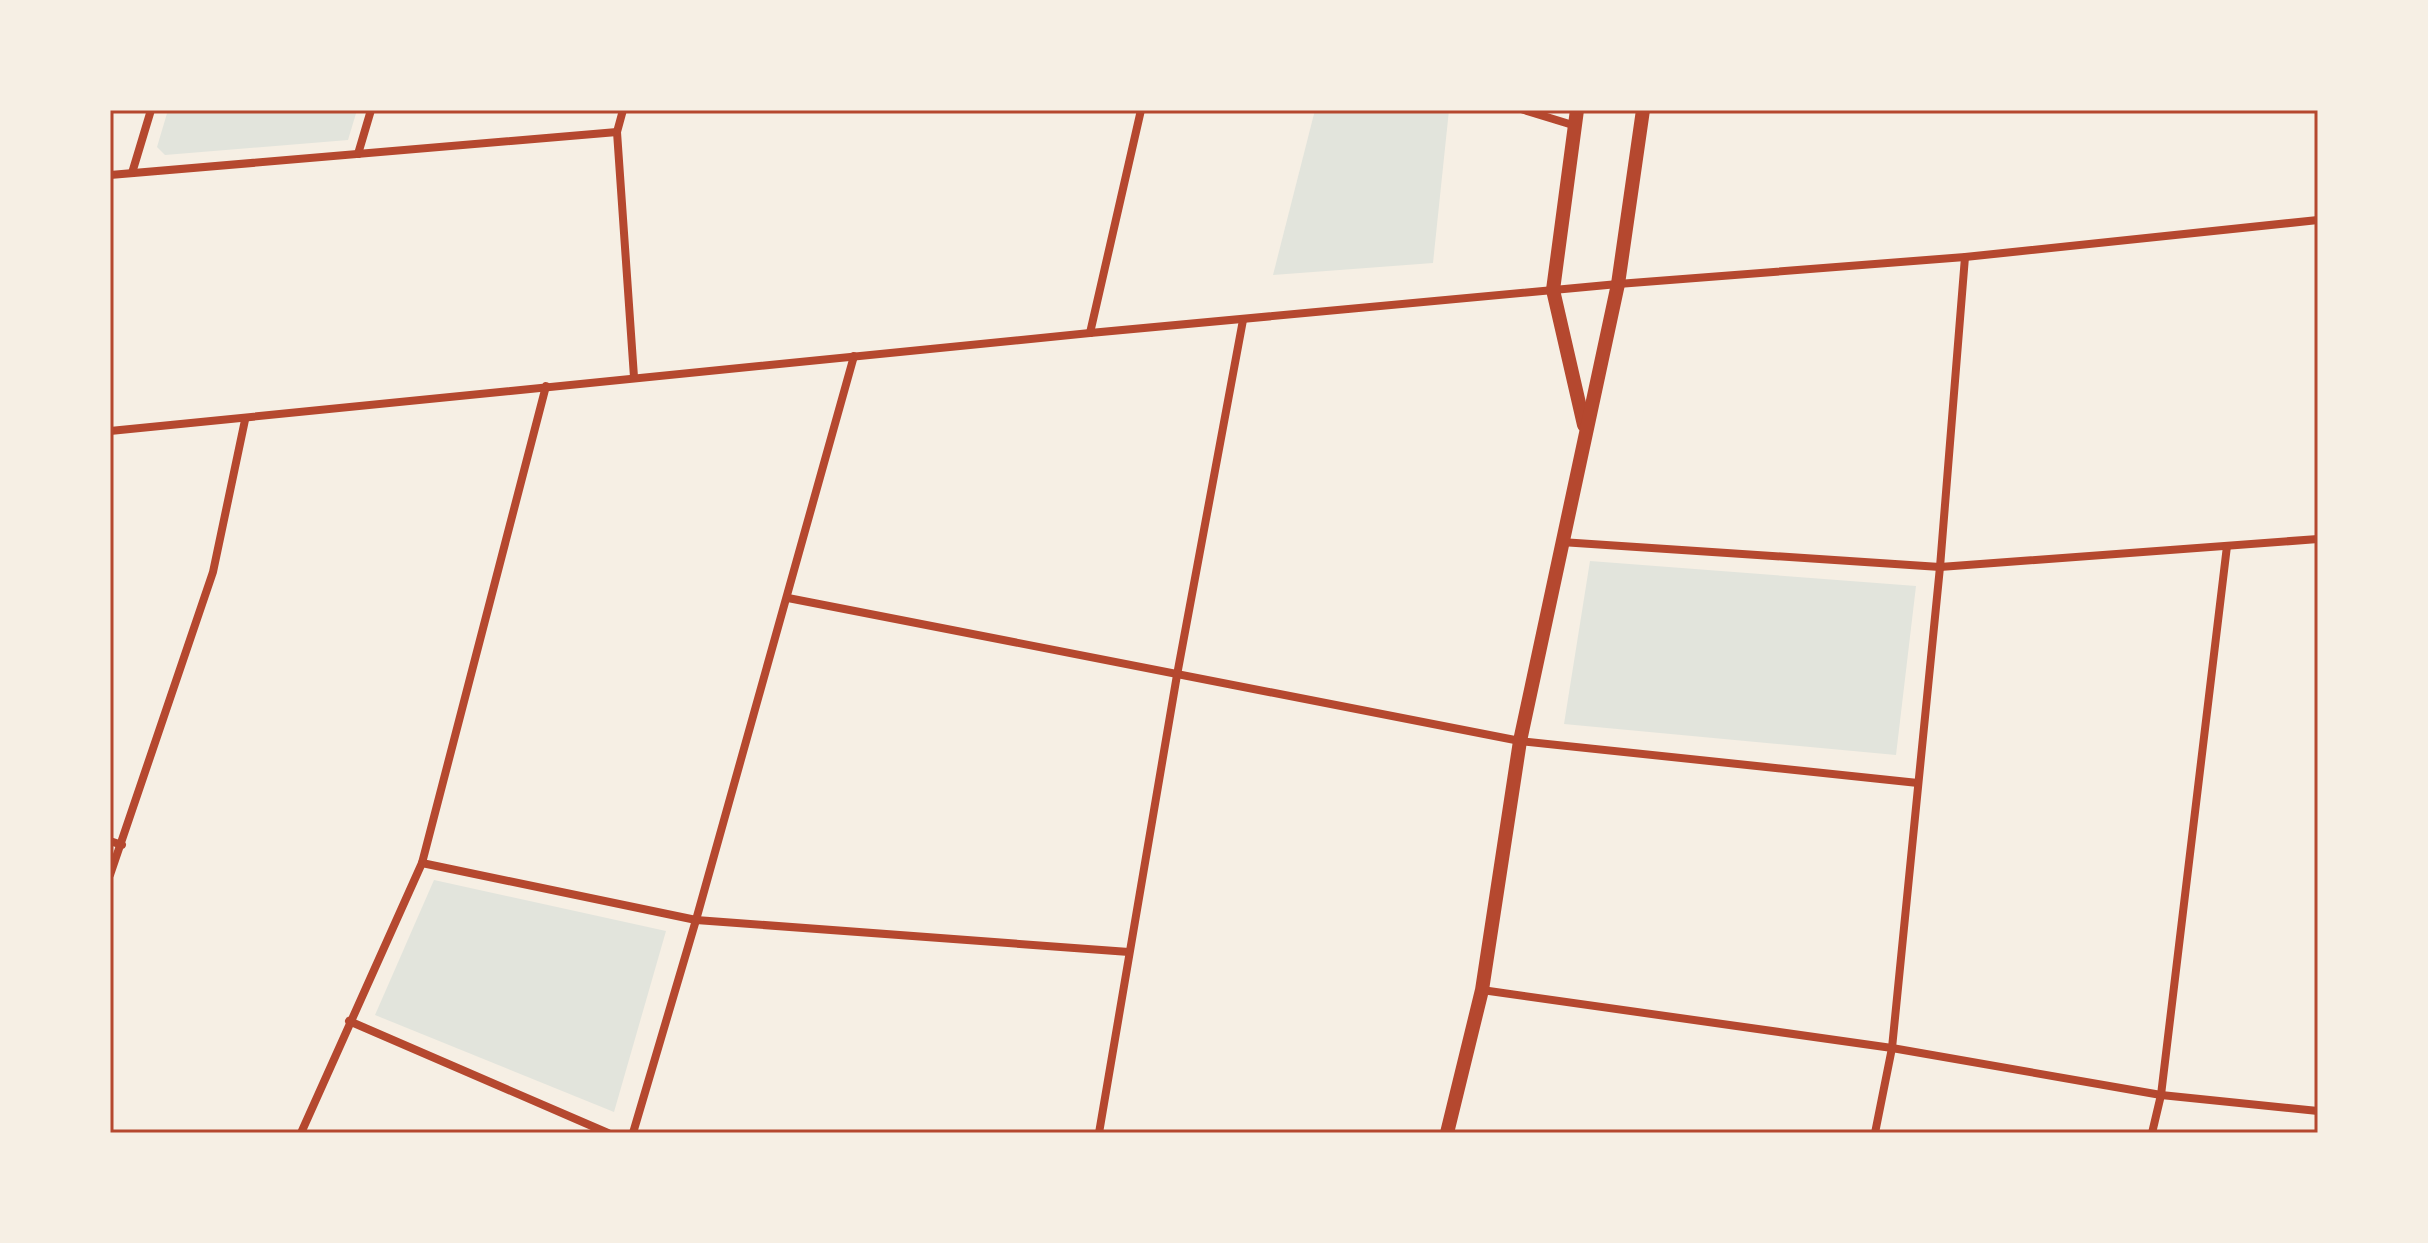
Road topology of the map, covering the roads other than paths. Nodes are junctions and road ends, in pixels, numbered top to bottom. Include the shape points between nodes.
1 (151, 110) edge
2 (371, 110) edge
3 (623, 110) edge
4 (1141, 110) edge
5 (1524, 110) edge
6 (1577, 110) edge
7 (1643, 110) edge
8 (1576, 126) junction
9 (617, 132) junction
10 (358, 154) junction
11 (132, 173) junction
12 (110, 175) edge
13 (2318, 220) edge
14 (1965, 257) junction
15 (1618, 284) junction
16 (1553, 290) junction
17 (1243, 320) junction
18 (1090, 333) junction
19 (854, 356) junction
20 (634, 377) junction
21 (546, 386) junction
22 (245, 420) junction
23 (1585, 430) junction
24 (110, 431) edge
25 (2318, 539) edge
26 (1561, 542) junction
27 (2227, 546) junction
28 (1940, 567) junction
29 (788, 598) junction
30 (1177, 675) junction
31 (1520, 741) junction
32 (1918, 783) junction
33 (110, 841) edge
34 (122, 845) junction
35 (422, 863) junction
36 (110, 875) edge
37 (696, 920) junction
38 (1129, 952) junction
39 (1482, 990) junction
40 (349, 1021) junction
41 (1892, 1048) junction
42 (2161, 1095) junction
43 (2318, 1111) edge
44 (301, 1133) edge
45 (608, 1133) edge
46 (633, 1133) edge
47 (1099, 1133) edge
48 (1447, 1133) edge
49 (1875, 1133) edge
50 (2152, 1133) edge

1 - 11 street
2 - 10 street
3 - 9 street
4 - 18 street
5 - 8 street
6 - 8 street
7 - 15 street
8 - 16 street
9 - 10 street
9 - 20 street
10 - 11 street
11 - 12 street
13 - 14 street
14 - 15 street
14 - 28 street
15 - 16 street
15 - 23 street
16 - 17 street
16 - 23 street
17 - 18 street
17 - 30 street
18 - 19 street
19 - 20 street
19 - 29 street
20 - 21 street
21 - 22 street
21 - 35 street
22 - 24 street
22 - 34 street via 213,572
23 - 26 street
25 - 27 street
26 - 28 street
26 - 31 street
27 - 28 street
27 - 42 street
28 - 32 street
29 - 30 street
29 - 37 street
30 - 31 street
30 - 38 street
31 - 32 street
31 - 39 street
32 - 41 street
33 - 34 street
34 - 36 street
35 - 37 street
35 - 40 street
37 - 38 street
37 - 46 street
38 - 47 street
39 - 41 street
39 - 48 street
40 - 44 street
40 - 45 street
41 - 42 street
41 - 49 street
42 - 43 street
42 - 50 street

